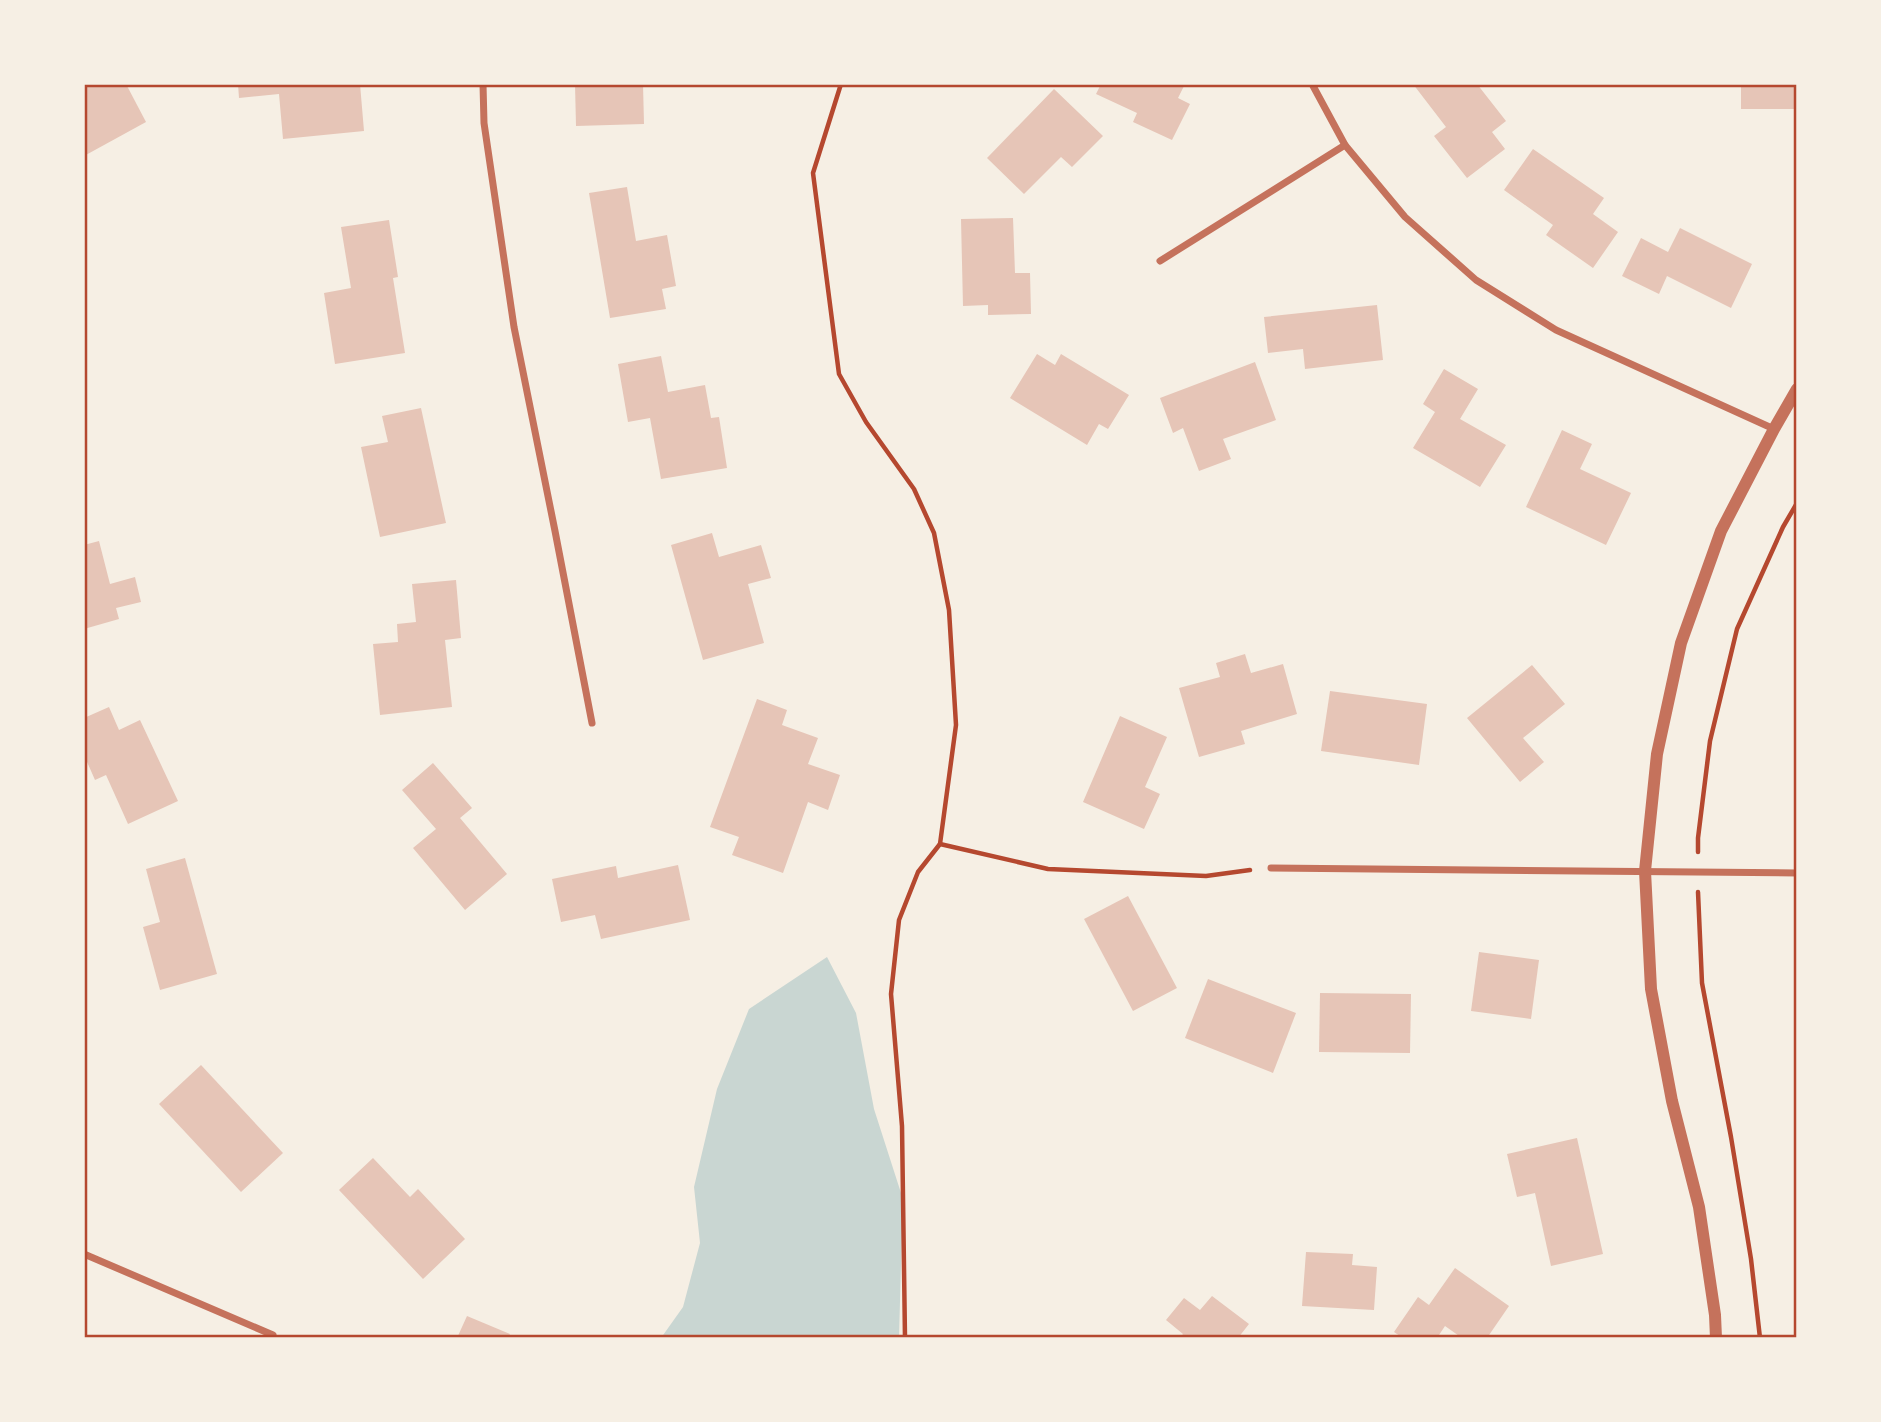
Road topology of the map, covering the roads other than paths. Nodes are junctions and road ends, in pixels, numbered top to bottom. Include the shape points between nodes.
1 (483, 84) edge
2 (1311, 84) edge
3 (1345, 145) junction
4 (1160, 261) dead end
5 (1797, 389) edge
6 (1774, 429) junction
7 (592, 723) dead end
8 (1271, 868) road end
9 (1645, 871) junction
10 (1797, 873) edge
11 (84, 1254) edge
12 (274, 1335) dead end
13 (1716, 1338) edge

1 - 7 street via 484,123 514,327
2 - 3 street
3 - 4 street
3 - 6 street via 1405,217 1476,281 1556,330
5 - 6 street
6 - 9 street via 1721,531 1681,643 1657,754
8 - 9 street
9 - 10 street
9 - 13 street via 1651,989 1672,1101 1699,1207
11 - 12 street

